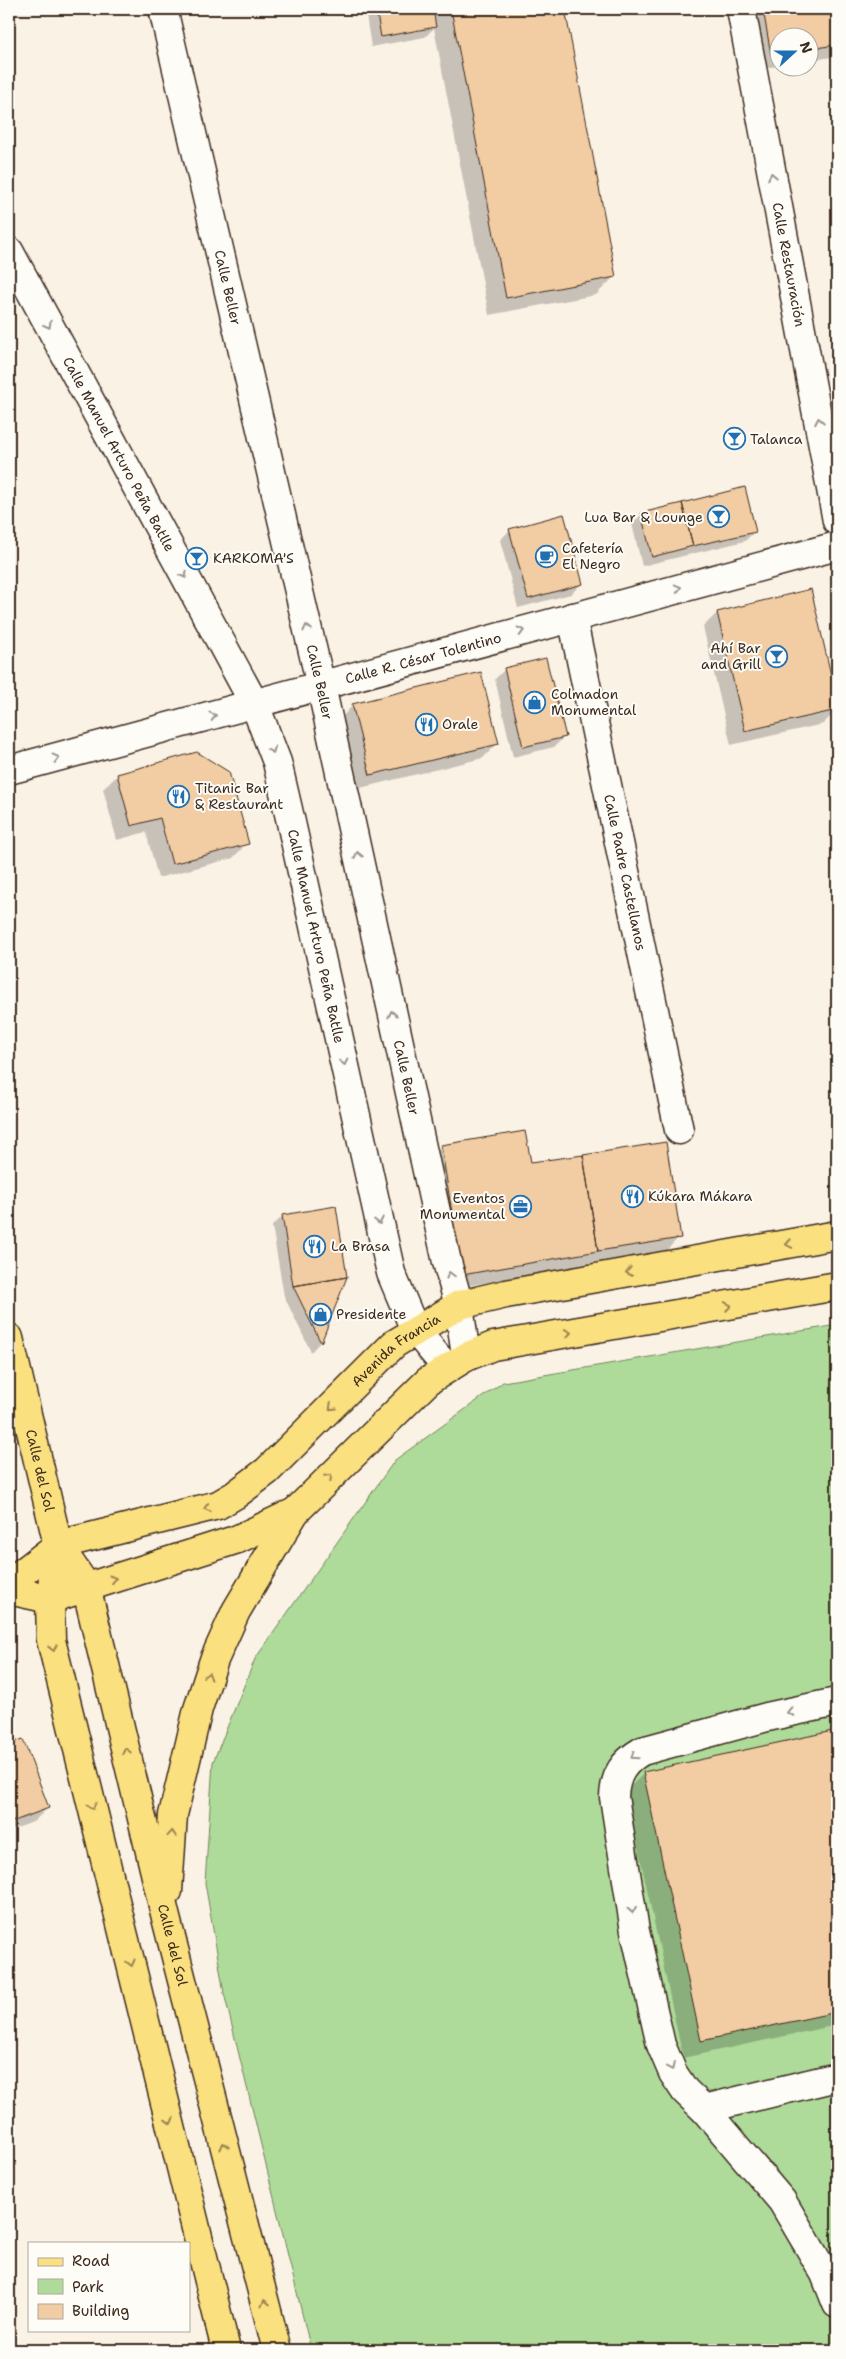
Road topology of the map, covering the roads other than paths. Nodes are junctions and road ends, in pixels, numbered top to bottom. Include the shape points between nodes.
1 (163, 9) edge
2 (741, 9) edge
3 (9, 251) edge
4 (18, 291) edge
5 (837, 521) edge
6 (837, 546) edge
7 (572, 617) junction
8 (321, 686) junction
9 (255, 705) junction
10 (9, 770) edge
11 (679, 1130) dead end
12 (837, 1236) edge
13 (837, 1286) edge
14 (459, 1305) junction
15 (414, 1330) junction
16 (9, 1338) edge
17 (456, 1362) junction
18 (295, 1512) junction
19 (58, 1545) junction
20 (9, 1583) edge
21 (86, 1586) junction
22 (9, 1590) edge
23 (50, 1600) junction
24 (837, 1702) edge
25 (166, 1918) junction
26 (837, 2077) edge
27 (704, 2109) junction
28 (837, 2304) edge
29 (226, 2350) edge
30 (277, 2350) edge

8 -> 1 street, Calle Beller
5 -> 2 street, Calle Restauración
3 - 4 street, Calle Manuel Arturo Peña Batlle
4 -> 9 street, Calle Manuel Arturo Peña Batlle
7 -> 6 street, Calle R. César Tolentino
8 -> 7 street, Calle R. César Tolentino
7 - 11 street, Calle Padre Castellanos
8 - 9 street, Calle R. César Tolentino
14 -> 8 street, Calle Beller
10 -> 9 street, Calle R. César Tolentino
9 -> 15 street, Calle Manuel Arturo Peña Batlle via 277,762 391,1273
12 -> 14 main road, Avenida Francia
17 -> 13 main road via 493,1346
14 - 15 main road, Avenida Francia
14 - 17 street, Calle Beller
15 - 17 street, Calle Manuel Arturo Peña Batlle
15 -> 19 main road, Avenida Francia via 394,1344 266,1471 235,1495 218,1505
16 - 19 main road, Calle del Sol
18 -> 17 main road via 416,1392
21 -> 18 main road via 238,1539
25 -> 18 main road via 173,1815 198,1710 214,1660 236,1610
19 - 20 main road, Avenida Francia
19 - 21 main road, Calle del Sol
19 - 23 main road, Calle del Sol
21 - 23 main road
25 -> 21 main road, Calle del Sol
22 - 23 main road
23 -> 29 main road, Calle del Sol via 51,1640
24 -> 27 street via 767,1717 642,1751 630,1758 614,1783 635,1931 661,2045 685,2091
30 -> 25 main road, Calle del Sol
26 - 27 street
27 - 28 street via 782,2201 825,2274

